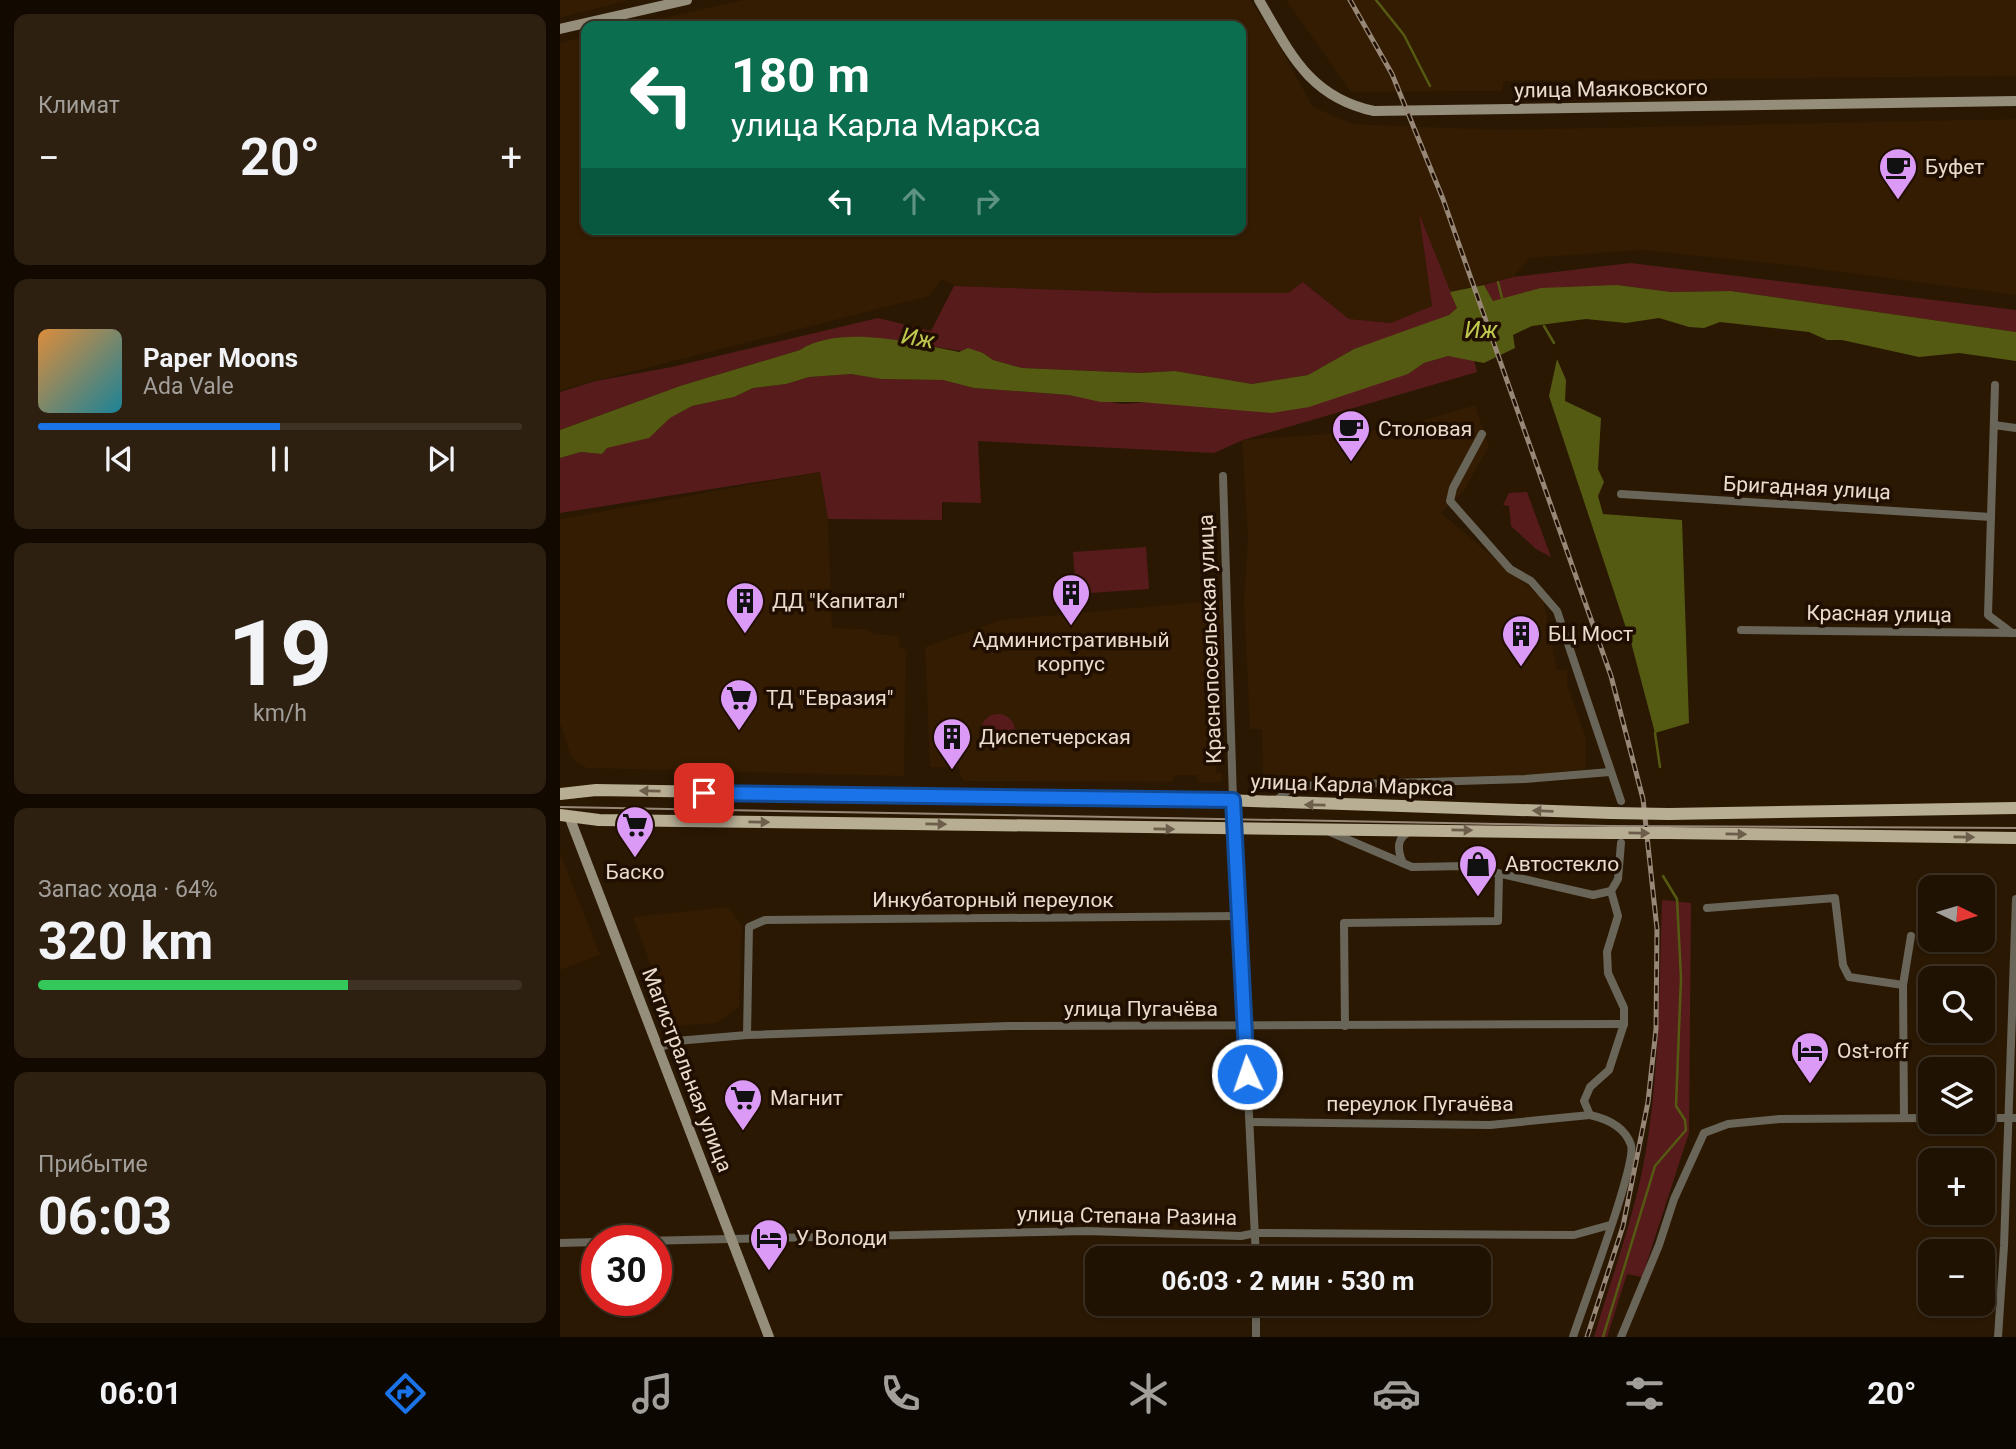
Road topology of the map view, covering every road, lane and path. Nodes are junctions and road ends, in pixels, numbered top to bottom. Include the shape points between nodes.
1 (687, 0) edge
2 (1259, 0) edge
3 (595, 21) edge
4 (581, 24) edge
5 (560, 29) edge
6 (2016, 101) edge
7 (1996, 385) dead end
8 (1994, 425) junction
9 (2016, 428) edge
10 (1482, 434) dead end
11 (1223, 476) dead end
12 (1621, 494) dead end
13 (1991, 517) junction
14 (1741, 630) dead end
15 (2014, 633) edge
16 (1610, 772) junction
17 (560, 794) edge
18 (1233, 800) junction
19 (1621, 801) dead end
20 (1271, 803) junction
21 (2016, 808) edge
22 (564, 816) edge
23 (1320, 828) junction
24 (1235, 830) junction
25 (1423, 830) junction
26 (2016, 838) edge
27 (1621, 843) dead end
28 (1403, 863) junction
29 (1499, 874) junction
30 (1611, 891) junction
31 (2016, 899) edge
32 (1707, 908) dead end
33 (1240, 916) junction
34 (1911, 936) dead end
35 (1903, 985) junction
36 (2013, 1003) edge
37 (1624, 1024) junction
38 (1345, 1026) junction
39 (1245, 1027) junction
40 (747, 1035) junction
41 (659, 1048) junction
42 (1590, 1115) junction
43 (1904, 1118) junction
44 (1918, 1118) edge
45 (2011, 1118) edge
46 (1250, 1122) junction
47 (1610, 1226) junction
48 (1256, 1233) junction
49 (730, 1239) junction
50 (672, 1240) edge
51 (581, 1243) edge
52 (560, 1244) edge
53 (1256, 1246) edge
54 (2004, 1246) junction
55 (2016, 1246) edge
56 (1256, 1316) edge
57 (769, 1337) edge
58 (1256, 1337) edge
59 (1573, 1337) edge
60 (1621, 1337) edge
61 (1997, 1337) edge

1 - 3 main road
2 - 6 main road, улица Маяковского via 1289,52 1320,89 1374,111
4 - 5 main road
7 - 8 street
8 - 9 street
8 - 13 street
10 - 16 street via 1450,501 1510,569 1531,582 1557,611
11 - 18 street, Краснопосельская улица
12 - 13 street, Бригадная улица
13 - 15 street via 1989,615
14 - 15 street, Красная улица
16 - 19 street
16 - 20 street via 1293,786
18 -> 17 main road, улица Карла Маркса via 596,790
17 - 22 main road, Магистральная улица
18 - 20 main road, улица Карла Маркса
18 - 24 main road
21 -> 20 main road, улица Карла Маркса, bridge via 1669,814
22 -> 24 main road, улица Карла Маркса
22 - 41 main road, Магистральная улица
23 - 24 main road, улица Карла Маркса
23 - 25 main road, улица Карла Маркса
23 - 28 street
24 - 33 street
25 -> 26 main road, улица Карла Маркса, bridge
25 - 28 street via 1408,831 1401,837 1398,845
27 - 30 street via 1618,879
28 - 29 street via 1412,867 1467,866
29 - 30 street via 1593,895
29 - 38 street via 1497,921 1345,923
30 - 37 street via 1618,916 1607,952 1608,973 1624,1008
31 - 36 street
32 - 35 street via 1835,898 1843,965 1849,977
33 - 39 street
33 - 40 street, Инкубаторный переулок via 765,920 749,927
34 - 35 street
35 - 43 street
36 - 45 street
37 - 38 street, улица Пугачёва
37 - 42 street via 1609,1070 1590,1087 1584,1101
38 - 39 street, улица Пугачёва
39 - 40 street, улица Пугачёва via 1009,1026
39 - 46 street
40 - 41 street, улица Пугачёва via 676,1041
41 - 49 main road, Магистральная улица
42 - 46 street, переулок Пугачёва via 1490,1125
42 - 47 street via 1605,1118 1625,1132 1633,1148
43 - 44 street
43 - 60 street via 1780,1119 1728,1124 1704,1133
45 - 54 street
46 - 48 street
47 - 48 street, улица Степана Разина via 1574,1235
47 - 59 street
48 - 49 street, улица Степана Разина via 1087,1231
48 - 53 street
49 - 50 street, улица Степана Разина
49 - 57 main road, Магистральная улица
51 - 52 street
54 - 55 street
54 - 61 street
56 - 58 street

